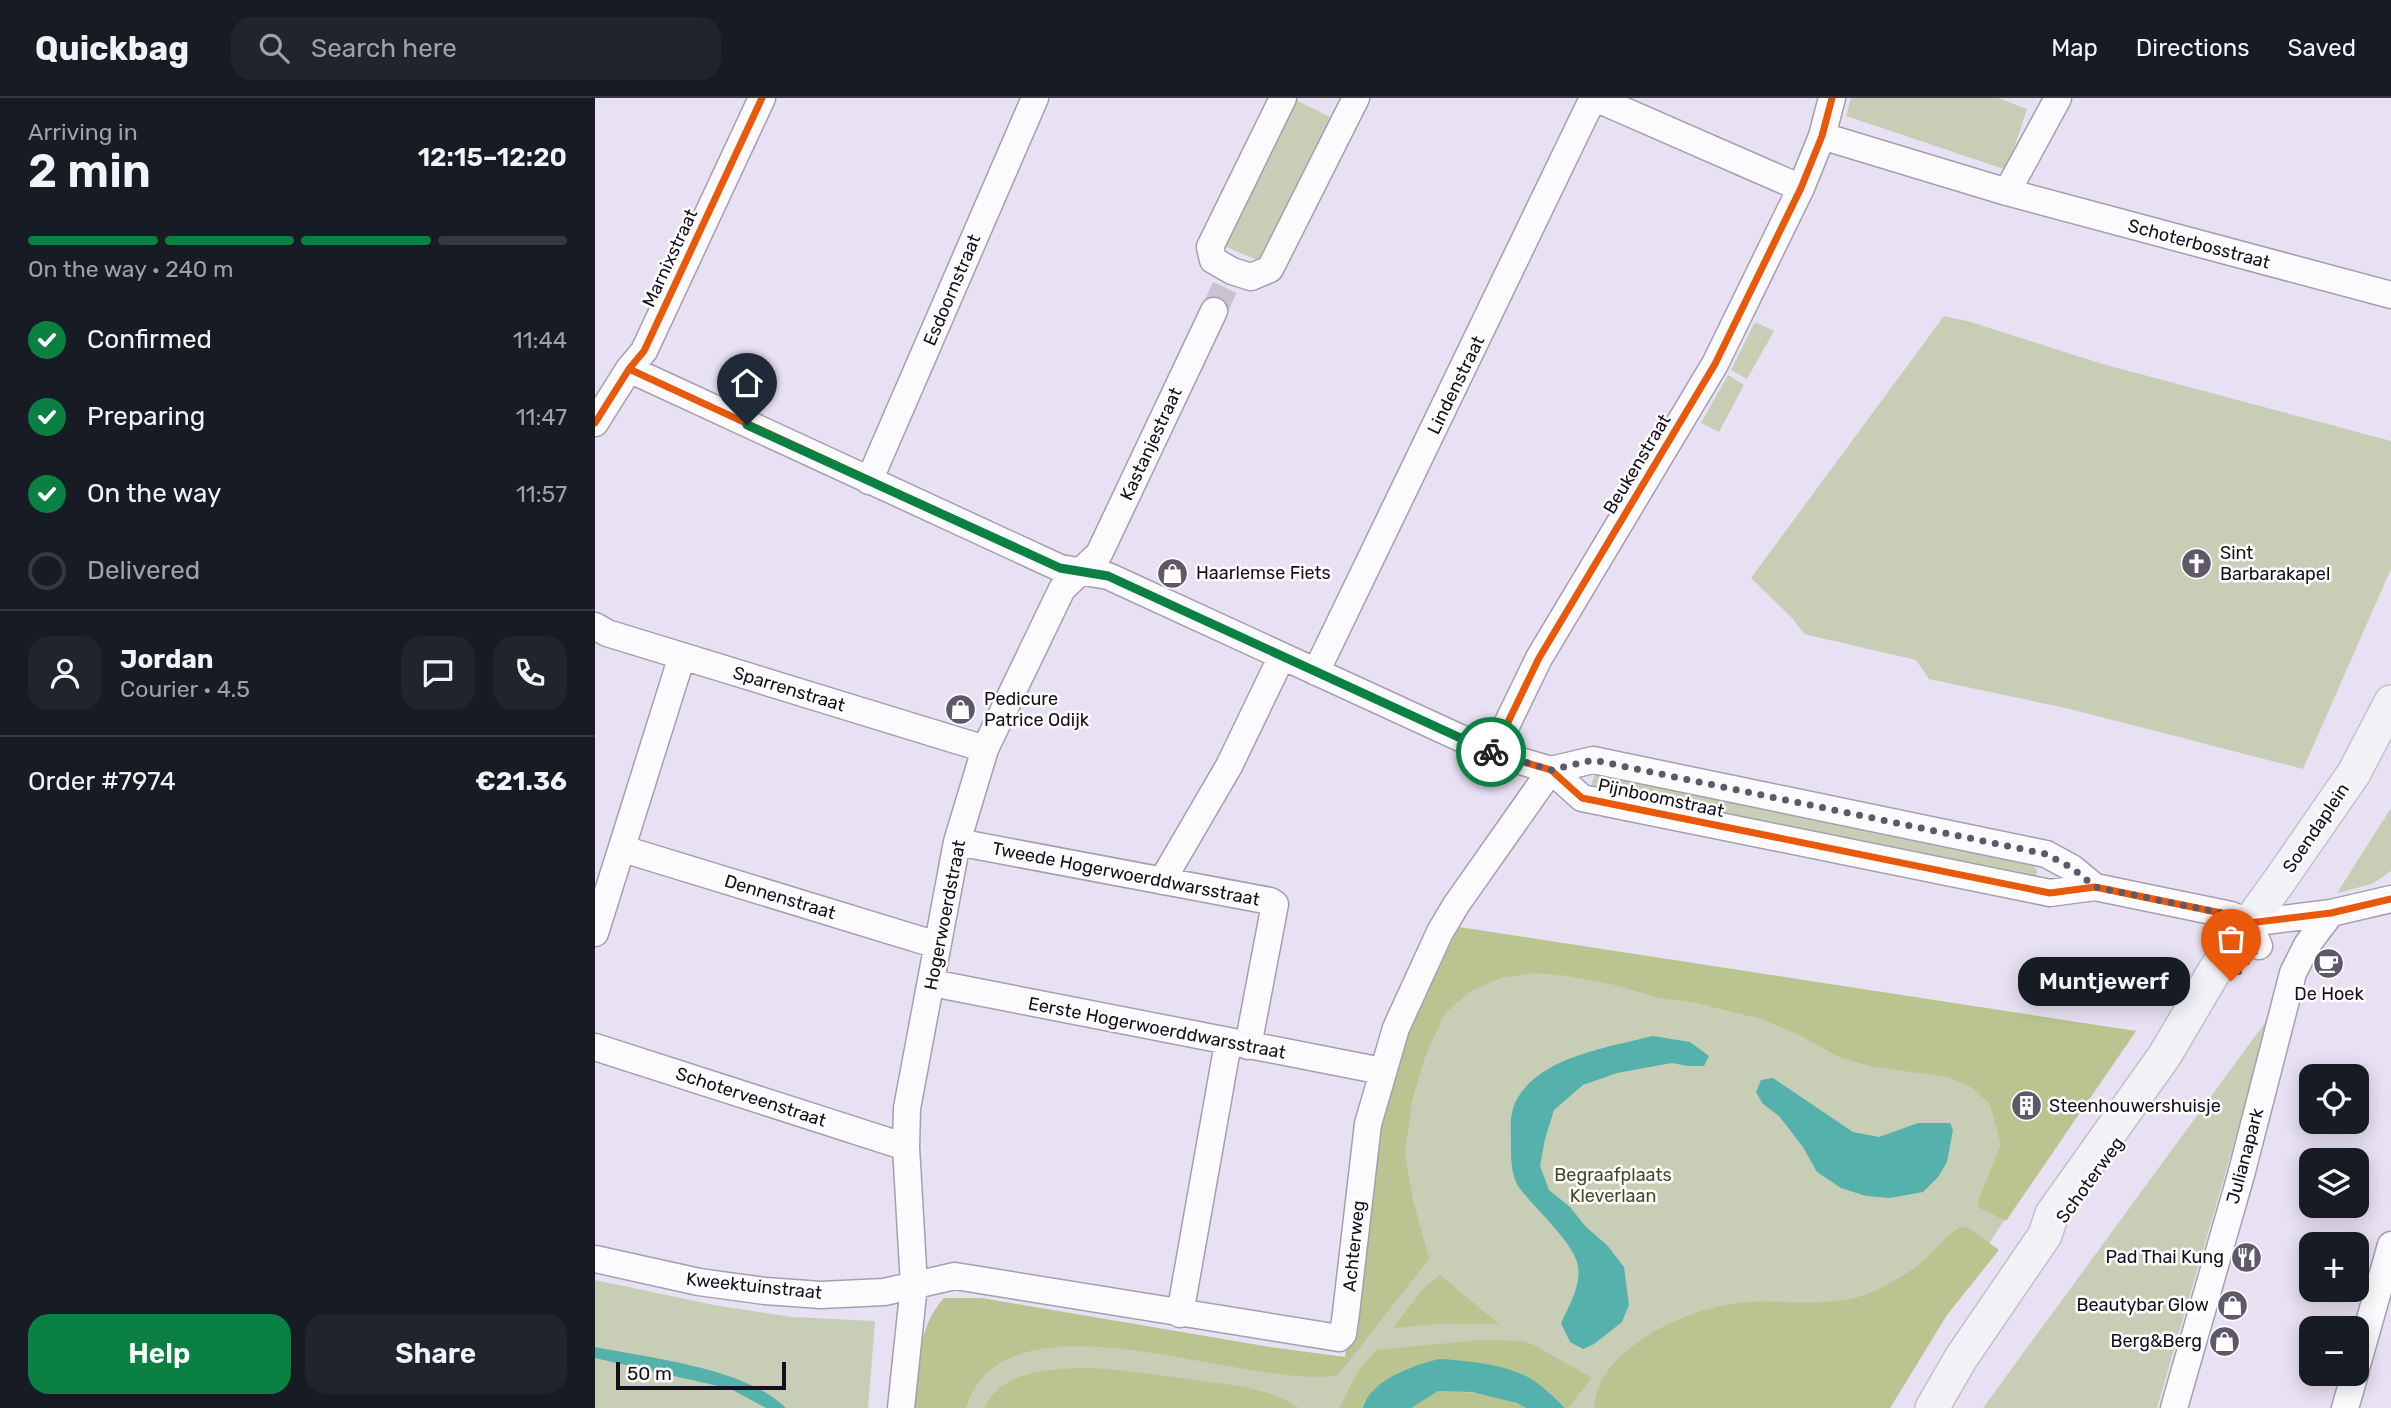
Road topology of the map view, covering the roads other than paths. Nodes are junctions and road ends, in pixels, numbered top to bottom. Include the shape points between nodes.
1 (762, 98) edge
2 (1035, 98) edge
3 (1283, 98) edge
4 (1594, 98) edge
5 (1832, 98) edge
6 (2056, 98) edge
7 (1349, 100) edge
8 (1822, 136) junction
9 (1801, 188) junction
10 (2007, 192) junction
11 (2391, 296) edge
12 (1214, 312) tunnel mouth
13 (629, 369) junction
14 (598, 413) edge
15 (869, 481) junction
16 (1081, 571) junction
17 (595, 626) edge
18 (682, 656) junction
19 (1282, 656) junction
20 (1316, 672) junction
21 (2391, 702) edge
22 (2391, 730) edge
23 (985, 749) junction
24 (1493, 753) junction
25 (1551, 770) junction
26 (957, 842) junction
27 (623, 849) junction
28 (1162, 881) junction
29 (2095, 887) junction
30 (2391, 900) edge
31 (2331, 913) junction
32 (2263, 929) junction
33 (595, 933) edge
34 (937, 945) junction
35 (932, 983) junction
36 (1238, 1044) junction
37 (595, 1047) edge
38 (1382, 1071) junction
39 (907, 1147) junction
40 (2391, 1245) edge
41 (595, 1259) edge
42 (914, 1285) junction
43 (1179, 1314) junction
44 (2369, 1323) edge
45 (2351, 1386) edge
46 (901, 1408) edge
47 (1932, 1408) edge
48 (2174, 1408) edge
49 (2345, 1408) edge

1 - 13 street, Marnixstraat via 644,351
2 - 15 street, Esdoornstraat
3 - 7 street via 1210,247 1213,260 1229,279 1271,269
4 - 9 street
4 - 20 street, Lindenstraat
5 - 8 street, Beukenstraat
6 - 10 street
8 - 9 street, Beukenstraat
8 - 10 street, Schoterbosstraat
9 - 24 street, Beukenstraat via 1715,365 1539,658
10 - 11 street, Schoterbosstraat
12 - 16 street, Kastanjestraat via 1099,554
13 - 14 street, Marnixstraat
13 - 15 street, Pijnboomstraat
15 - 16 street, Pijnboomstraat via 1060,568
16 - 19 street, Pijnboomstraat via 1108,576
16 - 23 street, Hogerwoerdstraat via 1062,589
17 - 18 street, Sparrenstraat
18 - 23 street, Sparrenstraat
18 - 27 street
19 - 20 street, Pijnboomstraat
19 - 28 street via 1229,766
20 - 24 street, Pijnboomstraat
21 - 32 main road, Soendaplein via 2354,773 2280,880
22 - 32 main road, Soendaplein via 2299,894
23 - 26 street, Hogerwoerdstraat
24 - 25 street, Pijnboomstraat
25 - 29 street, Pijnboomstraat via 1582,798 2050,893
25 - 29 street, Pijnboomstraat via 1593,760 2046,854
25 - 38 street, Achterweg via 1440,932 1396,1028
26 - 28 street, Tweede Hogerwoerddwarsstraat
26 - 34 street, Hogerwoerdstraat
27 - 33 street
27 - 34 street, Dennenstraat
28 - 36 street, Tweede Hogerwoerddwarsstraat via 1275,904
29 - 32 street, Pijnboomstraat via 2231,915
30 - 31 street
31 - 32 street
31 - 48 street, Julianapark via 2293,973
32 - 47 main road, Schoterweg via 2215,970 2165,1055 2052,1214 2045,1235
34 - 35 street, Hogerwoerdstraat
35 - 36 street, Eerste Hogerwoerddwarsstraat
35 - 39 street, Hogerwoerdstraat via 907,1108
36 - 38 street, Eerste Hogerwoerddwarsstraat
36 - 43 street, Tweede Hogerwoerddwarsstraat
37 - 39 street, Schoterveenstraat
38 - 43 street, Achterweg via 1368,1124 1343,1334 1333,1339
39 - 42 street, Hogerwoerdstraat
40 - 44 street
41 - 42 street, Kweektuinstraat via 765,1291 874,1293
42 - 43 street, Achterweg via 955,1276
42 - 46 street, Hogerwoerdstraat
45 - 49 street

